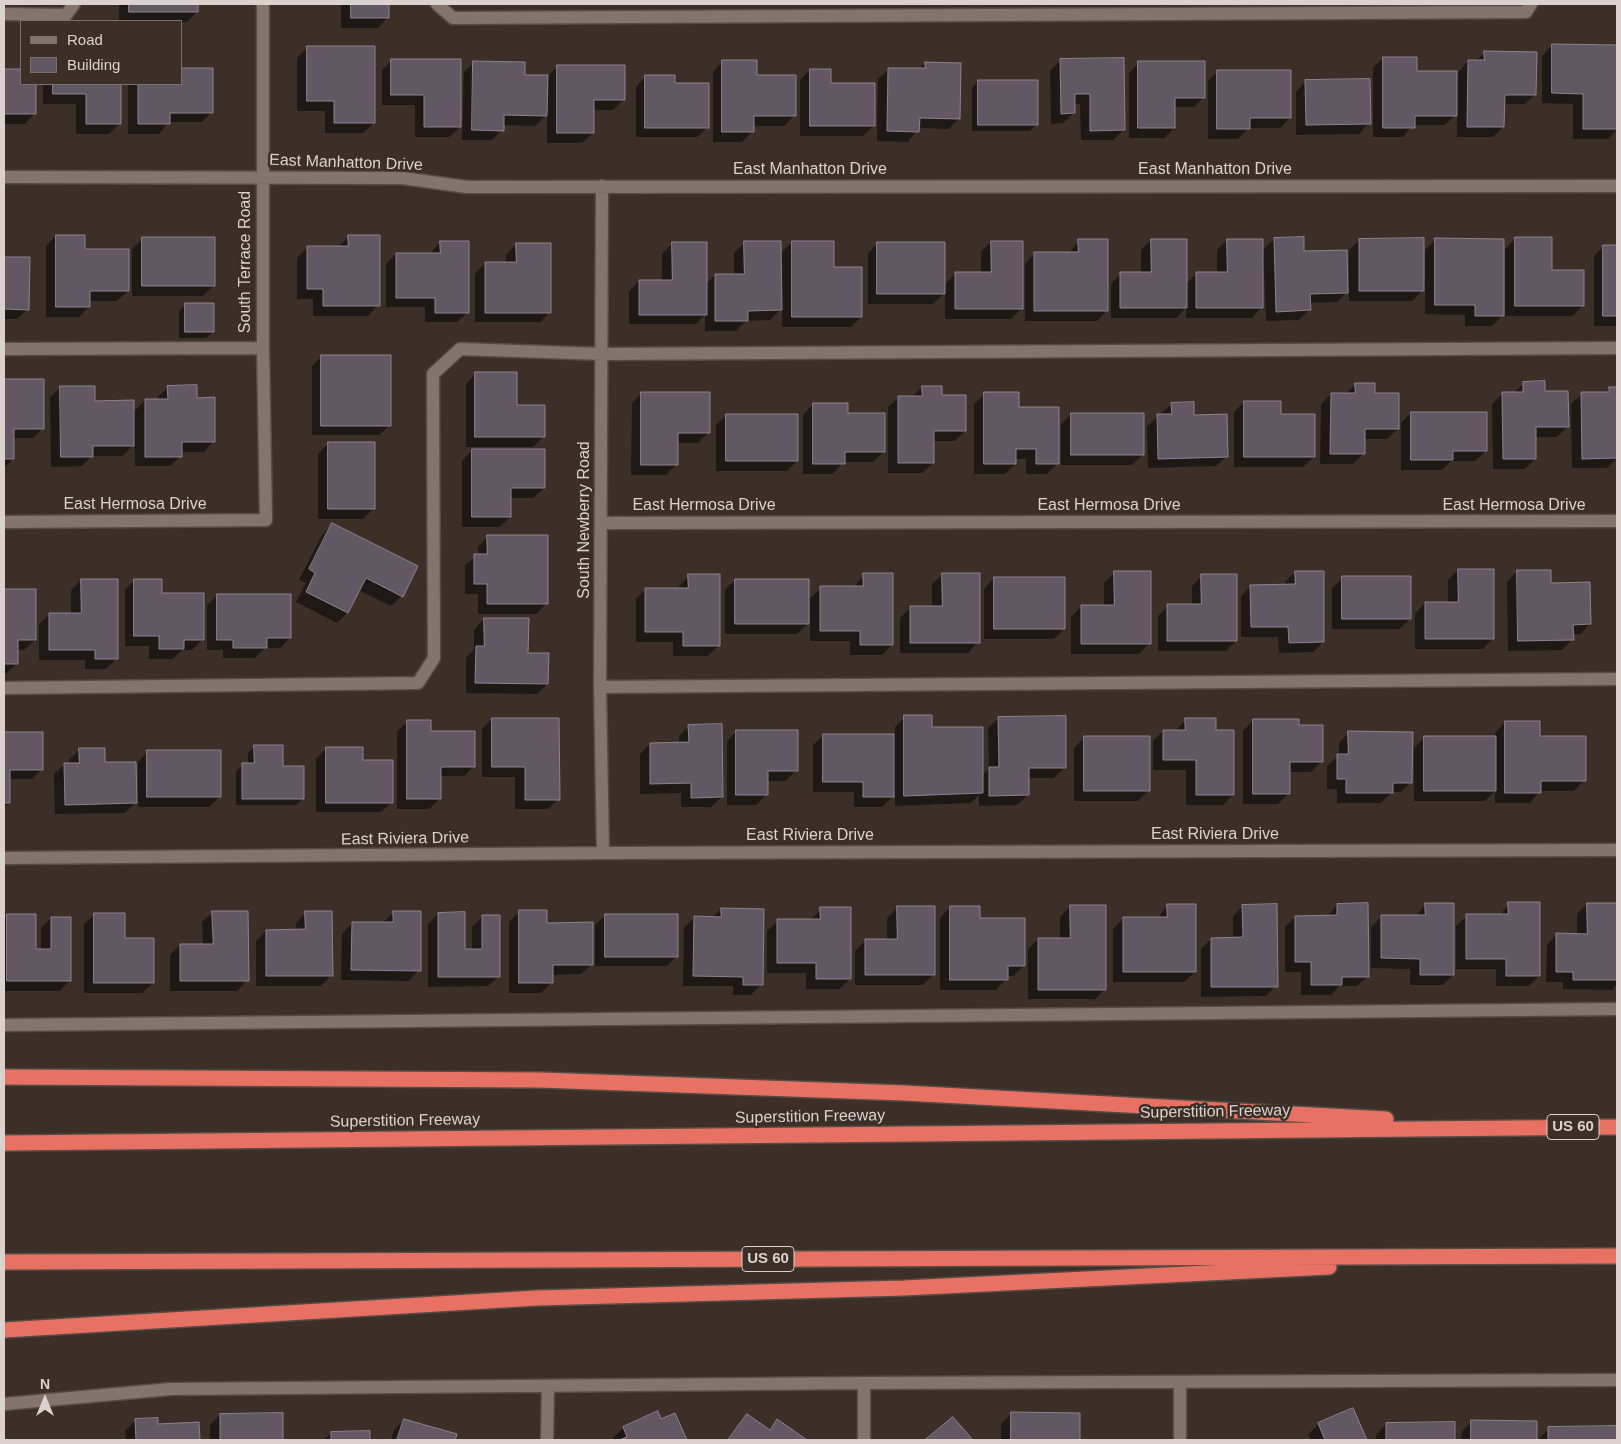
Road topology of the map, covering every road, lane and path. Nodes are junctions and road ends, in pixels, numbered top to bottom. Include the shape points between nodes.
1 (74, 4) edge
2 (263, 4) edge
3 (437, 4) edge
4 (1531, 4) edge
5 (4, 14) edge
6 (262, 176) junction
7 (4, 177) edge
8 (602, 186) junction
9 (1617, 186) edge
10 (263, 348) junction
11 (1617, 348) edge
12 (4, 349) edge
13 (602, 354) junction
14 (266, 520) joint
15 (1617, 521) edge
16 (4, 522) edge
17 (601, 523) junction
18 (1617, 679) edge
19 (600, 687) junction
20 (4, 688) edge
21 (1617, 850) edge
22 (603, 853) junction
23 (4, 858) edge
24 (1617, 1009) edge
25 (4, 1025) edge
26 (4, 1077) edge
27 (1530, 1126) junction
28 (1617, 1127) edge
29 (4, 1144) edge
30 (1617, 1256) edge
31 (1533, 1257) junction
32 (4, 1262) edge
33 (4, 1330) edge
34 (1617, 1380) edge
35 (1180, 1382) junction
36 (864, 1383) junction
37 (548, 1386) junction
38 (4, 1404) edge
39 (547, 1440) edge
40 (864, 1440) edge
41 (1180, 1440) edge

1 - 5 street via 66,14
2 - 6 street, South Terrace Road
3 - 4 street via 454,18 1526,12
6 - 7 street, East Manhatton Drive
6 - 8 street, East Manhatton Drive via 402,178 467,187
6 - 10 street, South Terrace Road
8 - 9 street, East Manhatton Drive
8 - 13 street, South Newberry Road
10 - 12 street
10 - 14 street, South Terrace Road
11 - 13 street
13 - 17 street, South Newberry Road
13 - 20 street via 460,349 433,374 434,658 418,683
14 - 16 street, East Hermosa Drive
15 - 17 street, East Hermosa Drive
17 - 19 street, South Newberry Road
18 - 19 street
19 - 22 street, South Newberry Road
21 - 22 street, East Riviera Drive
22 - 23 street, East Riviera Drive
24 - 25 street
26 - 27 highway via 540,1080 904,1093
27 - 28 highway, Superstition Freeway / US 60
27 - 29 highway, Superstition Freeway / US 60
30 - 31 highway, US 60
31 - 32 highway, US 60
31 - 33 highway via 904,1288 537,1298
34 - 35 street
35 - 36 street
35 - 41 street
36 - 37 street
36 - 40 street
37 - 38 street via 171,1390
37 - 39 street

